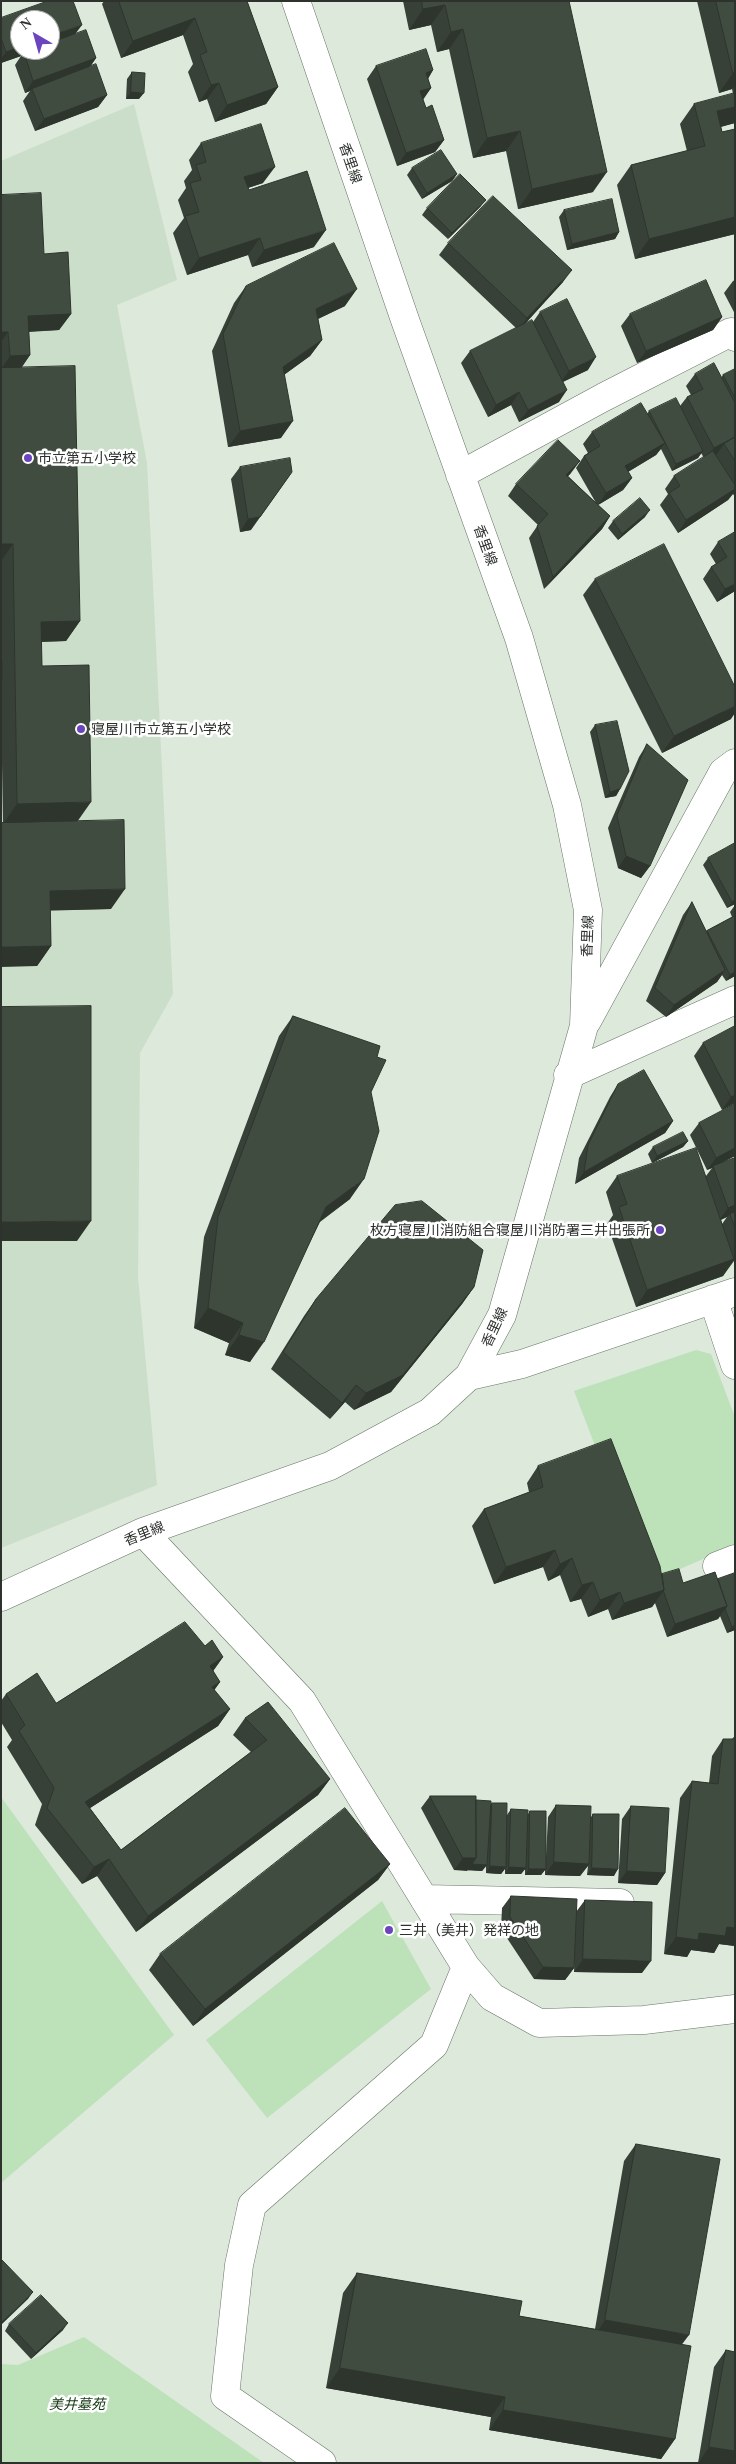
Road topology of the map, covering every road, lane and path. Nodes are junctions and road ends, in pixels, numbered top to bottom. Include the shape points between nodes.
1 (296, 1) edge
2 (735, 337) edge
3 (460, 475) junction
4 (735, 763) edge
5 (735, 1000) edge
6 (584, 1026) junction
7 (568, 1075) junction
8 (724, 1296) edge
9 (735, 1364) edge
10 (469, 1376) junction
11 (143, 1532) junction
12 (1, 1597) edge
13 (424, 1899) junction
14 (636, 1903) edge
15 (466, 1967) junction
16 (735, 2009) edge
17 (322, 2463) edge

1 - 3 street, 香里線
2 - 3 street via 731,332
3 - 6 street, 香里線 via 519,638 567,805 588,910
4 - 6 street via 723,772
5 - 7 street
6 - 7 street, 香里線
7 - 10 street, 香里線 via 502,1315
8 - 9 street
8 - 10 street via 522,1364
10 - 11 street, 香里線 via 430,1412 330,1466
11 - 12 street, 香里線
11 - 13 street via 302,1701
13 - 14 street
13 - 15 street
15 - 16 street via 492,1998 539,2023 644,2020
15 - 17 street via 434,2045 252,2205 239,2265 225,2396

